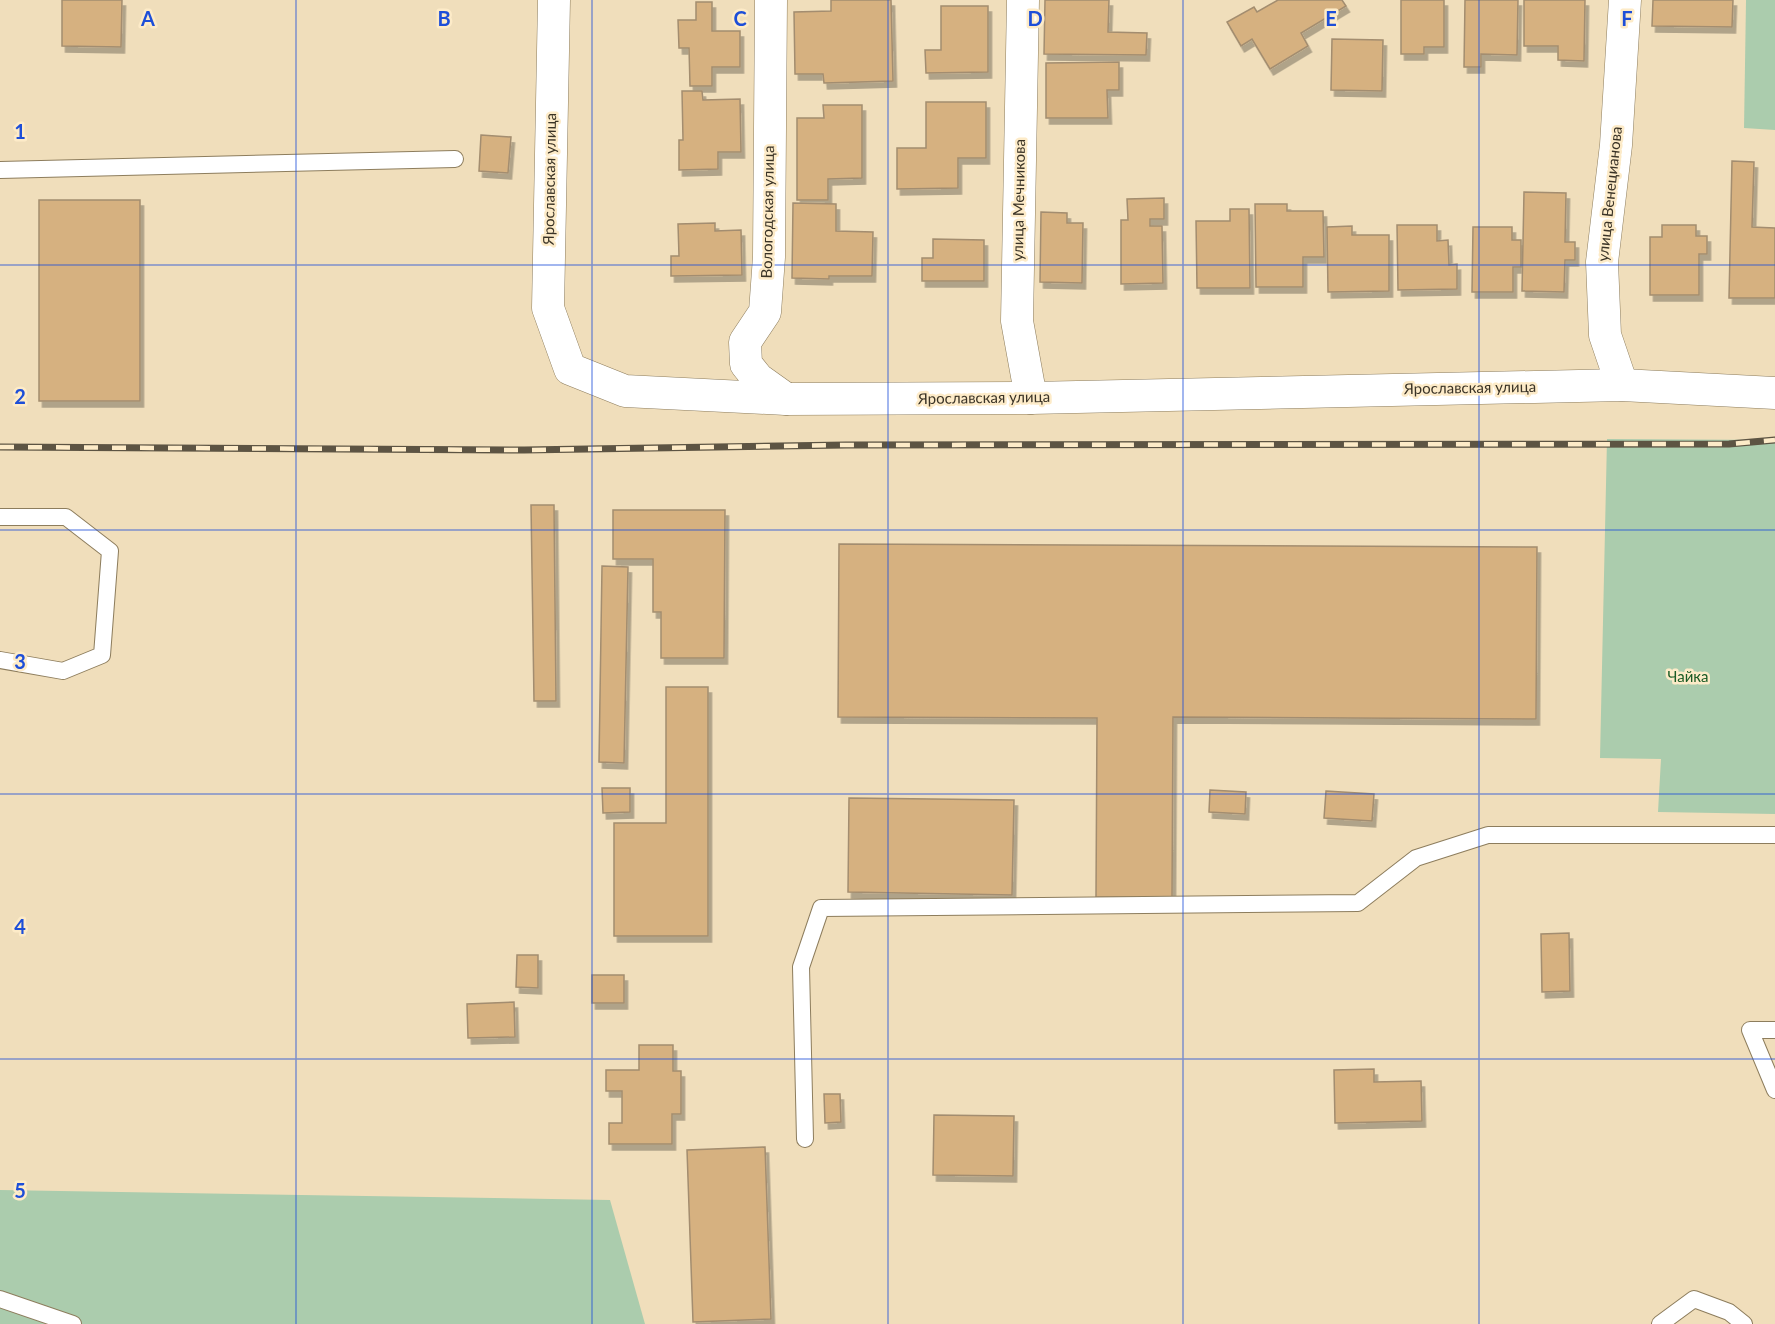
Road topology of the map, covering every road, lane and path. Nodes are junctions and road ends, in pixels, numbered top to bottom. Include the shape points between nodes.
1 (554, 0) edge
2 (771, 0) edge
3 (1023, 0) edge
4 (1625, 0) edge
5 (455, 159) dead end
6 (0, 170) edge
7 (1622, 385) junction
8 (1775, 393) edge
9 (1031, 398) junction
10 (786, 399) junction
11 (0, 517) edge
12 (0, 660) edge
13 (1775, 835) edge
14 (1775, 1030) edge
15 (1775, 1090) edge
16 (805, 1139) dead end
17 (0, 1299) edge
18 (74, 1324) edge
19 (1660, 1324) edge
20 (1744, 1324) edge

1 - 10 street, Ярославская улица via 548,308 570,369 625,391
2 - 10 street, Вологодская улица via 765,312 745,342 746,364 758,379
3 - 9 street, улица Мечникова via 1017,321
4 - 7 street, улица Венецианова via 1616,145 1602,262 1605,335
5 - 6 lane
7 - 8 street, Ярославская улица
7 - 9 street, Ярославская улица
9 - 10 street, Ярославская улица
11 - 12 lane via 66,517 110,551 102,655 63,671
13 - 16 lane via 1488,835 1416,858 1358,903 821,908 801,967
14 - 15 lane via 1750,1030
17 - 18 lane
19 - 20 lane via 1694,1299 1729,1312

